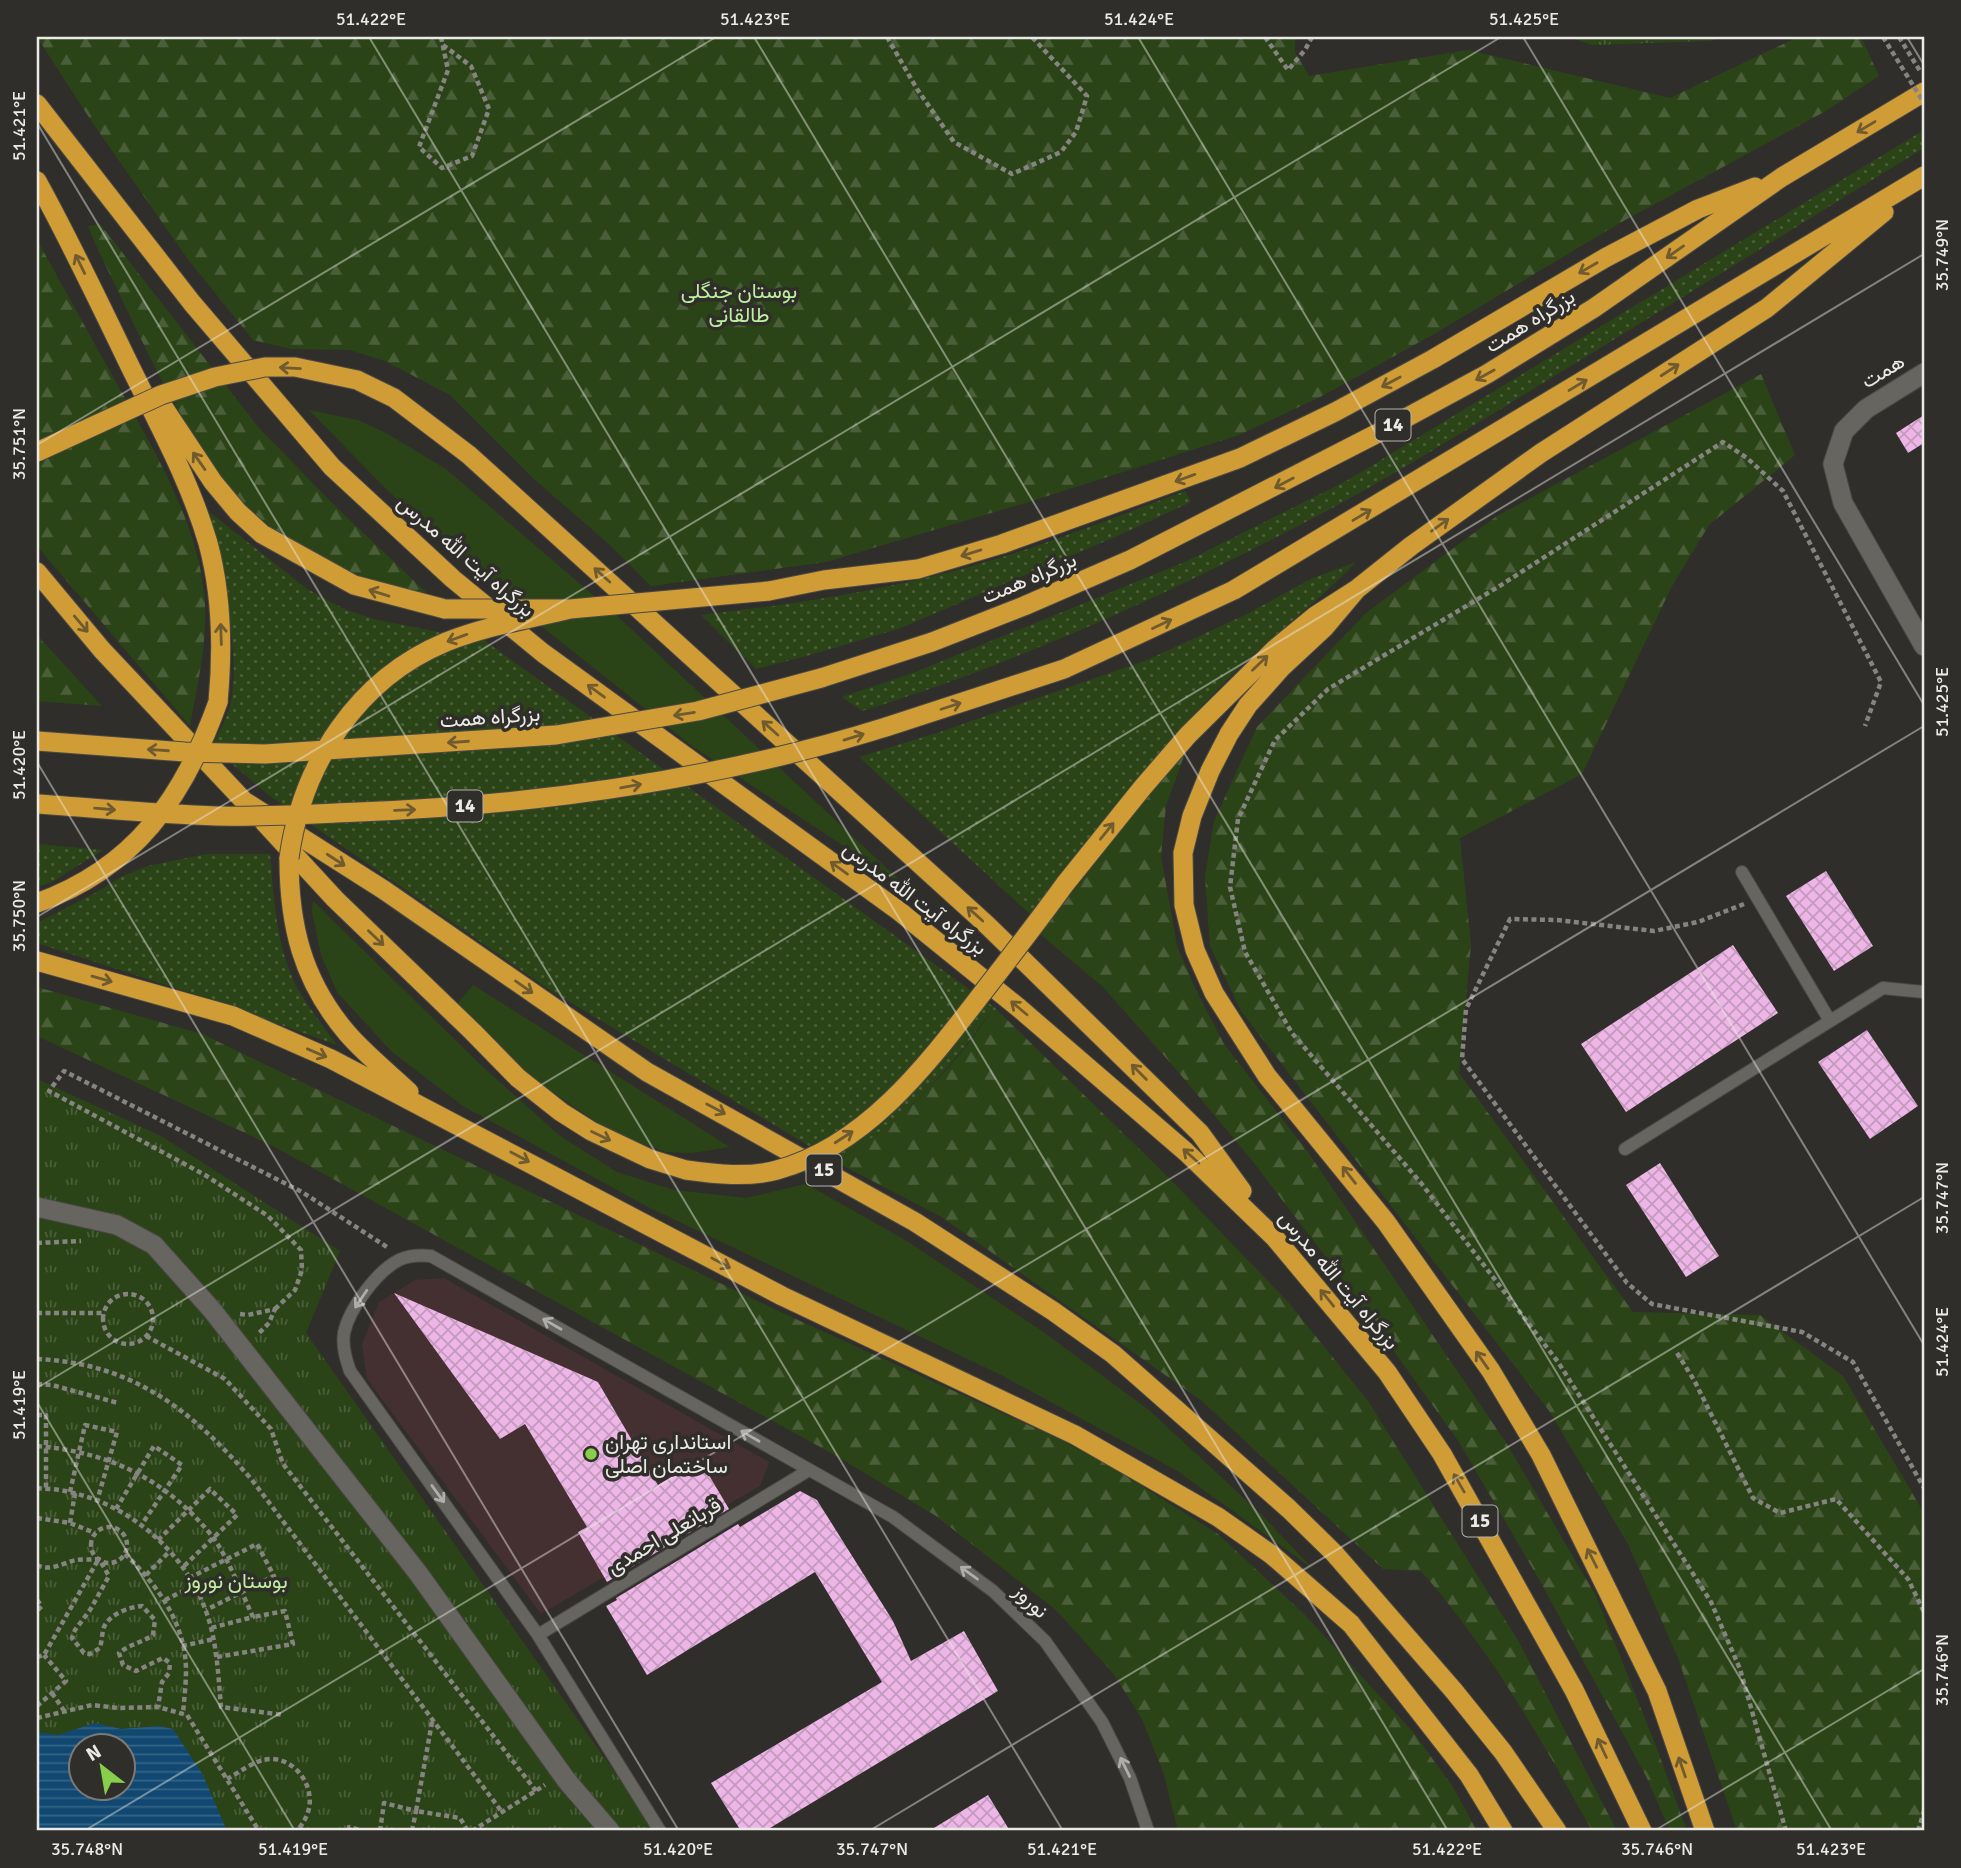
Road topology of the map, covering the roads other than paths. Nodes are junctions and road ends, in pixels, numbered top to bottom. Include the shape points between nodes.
1 (1924, 92) edge
2 (37, 104) edge
3 (1782, 177) junction
4 (1924, 177) edge
5 (37, 181) edge
6 (103, 310) junction
7 (1924, 373) edge
8 (37, 452) edge
9 (37, 572) edge
10 (1357, 589) junction
11 (570, 609) junction
12 (1924, 646) edge
13 (37, 741) edge
14 (244, 801) junction
15 (37, 804) edge
16 (1742, 872) dead end
17 (37, 903) edge
18 (37, 961) edge
19 (1924, 992) edge
20 (1830, 1021) junction
21 (423, 1106) junction
22 (1625, 1149) dead end
23 (37, 1208) edge
24 (1276, 1238) junction
25 (809, 1470) junction
26 (538, 1635) junction
27 (610, 1831) edge
28 (660, 1831) edge
29 (1149, 1831) edge
30 (1503, 1831) edge
31 (1557, 1831) edge
32 (1642, 1831) edge
33 (1704, 1831) edge

1 -> 3 highway, بزرگراه همت / 14
24 -> 2 highway, بزرگراه آیت الله مدرس / 15 via 1176,1143 899,911 543,653 443,570 332,467 192,303
3 -> 11 highway, bridge via 1698,209 1433,359 1240,458 1002,544 918,569 769,591
3 -> 13 highway, بزرگراه همت / 14, bridge via 1594,308 1488,374 1266,492 1130,560 1024,606 821,678 698,711 556,735 265,754
10 -> 4 highway via 1541,453 1767,308
15 -> 4 highway, 14, bridge via 217,816 423,810 587,793 789,755 1064,669 1234,590
6 -> 5 highway
11 -> 6 highway, bridge via 445,609 354,585 262,534 213,482
17 -> 6 highway, bridge via 92,878 146,833 184,779 218,702 220,611 208,544 182,474
7 - 12 street, همت via 1866,409 1844,431 1833,464 1843,503
24 -> 8 highway, bridge via 1200,1133 987,925 469,454 394,398 357,380 295,367 265,367 161,395
9 -> 14 highway, 15 via 102,650
14 -> 10 highway, bridge via 335,899 518,1078 561,1112 650,1160 686,1170 721,1174 774,1170 827,1147 875,1115 932,1058 1065,884 1188,734 1315,616
33 -> 10 highway via 1657,1691 1541,1455 1490,1371 1386,1222 1267,1076 1214,993 1195,950 1184,905 1183,853 1210,771 1248,705
11 -> 21 highway, bridge via 445,642 379,684 343,721 310,779 294,827 289,892 293,926 306,965 347,1033
14 -> 31 highway, 15 via 384,890 647,1072 915,1222 1114,1354 1334,1553 1454,1690
16 - 20 lane
18 -> 21 highway via 233,1016
19 - 20 lane via 1883,988
20 - 22 lane
21 -> 30 highway via 782,1296 1074,1435 1218,1517 1272,1555 1352,1624 1469,1775
23 - 27 street via 117,1225 154,1245 212,1310 418,1573
32 -> 24 highway, بزرگراه آیت الله مدرس / 15 via 1574,1690 1442,1454 1387,1372
25 - 26 lane, قربانعلی احمدی
25 -> 26 lane, نوروز via 432,1256 399,1259 362,1296 349,1318 344,1354 350,1371
29 -> 25 lane, نوروز via 1130,1778 1102,1722 1045,1641 993,1591 893,1517
26 - 28 lane

